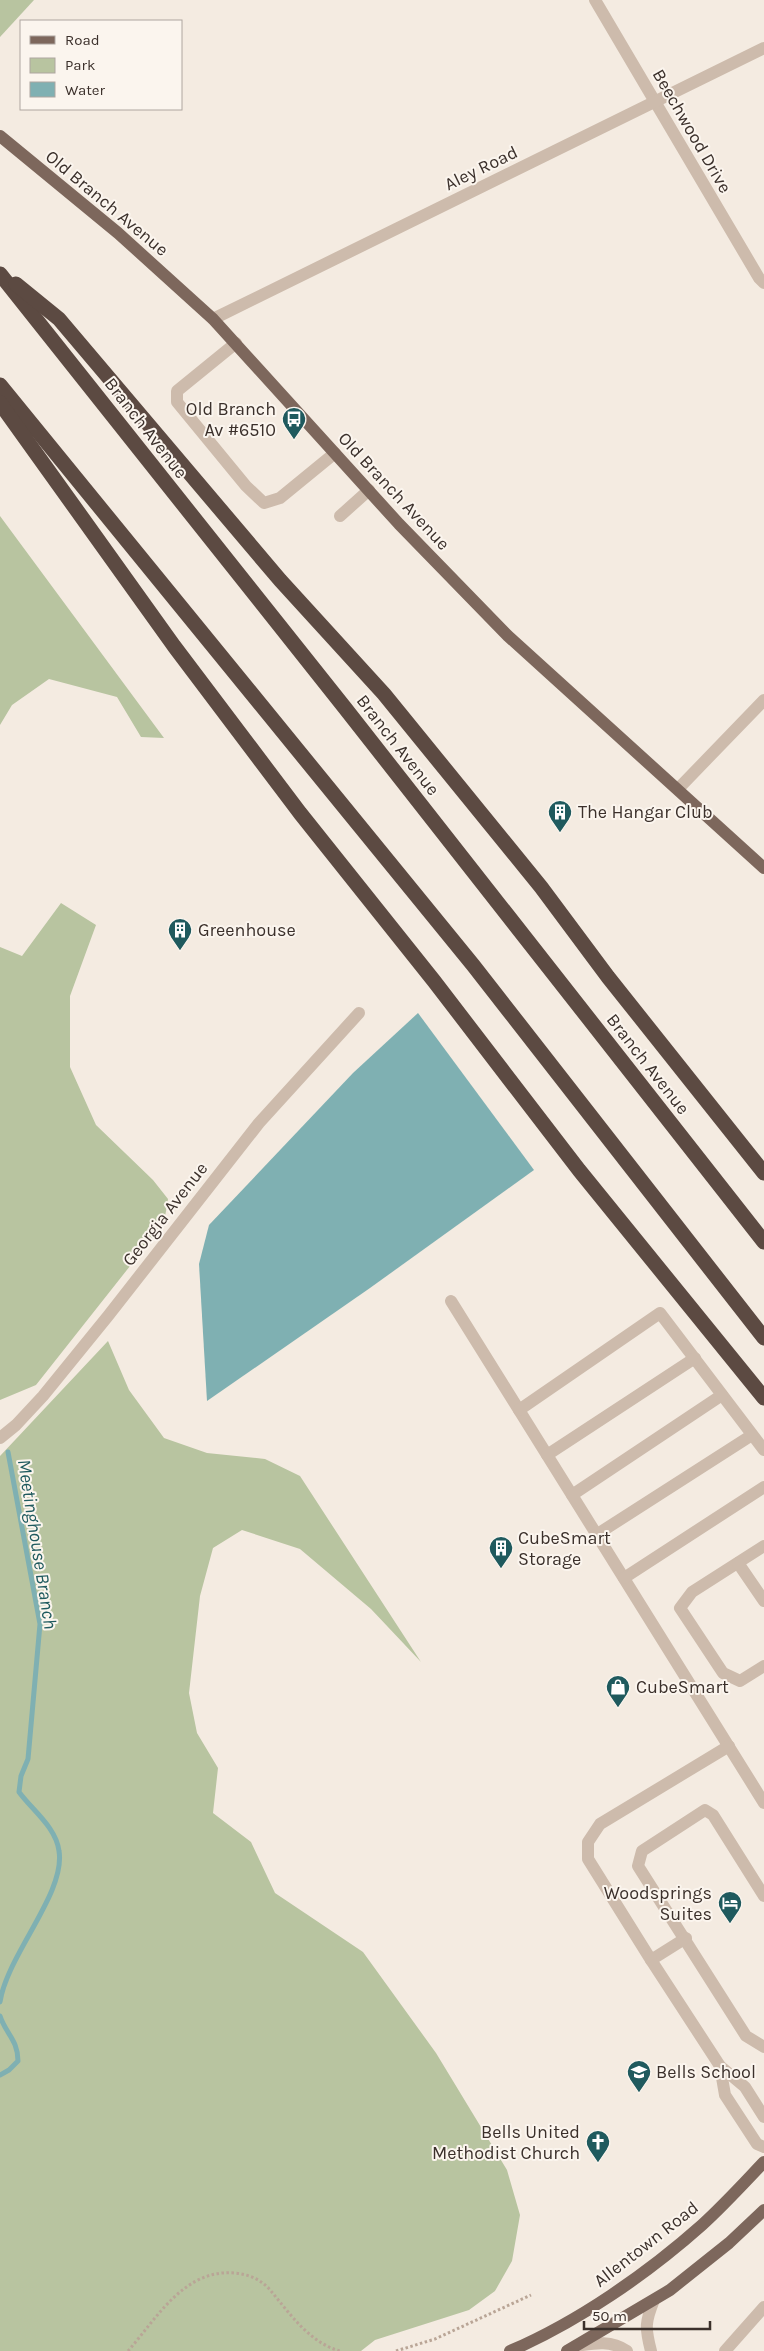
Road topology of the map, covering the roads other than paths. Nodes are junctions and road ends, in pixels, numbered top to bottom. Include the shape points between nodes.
1 (595, 0) edge
2 (764, 48) edge
3 (654, 102) junction
4 (0, 136) edge
5 (0, 270) edge
6 (0, 274) edge
7 (761, 281) edge
8 (213, 318) junction
9 (236, 343) junction
10 (0, 385) edge
11 (0, 403) edge
12 (336, 454) junction
13 (369, 490) junction
14 (340, 516) dead end
15 (764, 700) edge
16 (678, 789) junction
17 (764, 868) edge
18 (359, 1013) dead end
19 (764, 1173) edge
20 (764, 1242) edge
21 (451, 1301) dead end
22 (764, 1338) edge
23 (694, 1358) junction
24 (722, 1395) junction
25 (764, 1398) edge
26 (519, 1410) junction
27 (752, 1435) junction
28 (0, 1438) edge
29 (764, 1450) edge
30 (547, 1455) junction
31 (764, 1487) edge
32 (572, 1495) junction
33 (596, 1534) junction
34 (764, 1546) edge
35 (738, 1563) junction
36 (624, 1578) junction
37 (764, 1601) edge
38 (764, 1666) edge
39 (729, 1746) junction
40 (764, 1803) edge
41 (764, 1896) edge
42 (686, 1938) junction
43 (652, 1960) junction
44 (764, 2047) edge
45 (720, 2066) junction
46 (764, 2117) edge
47 (764, 2147) edge
48 (764, 2162) edge
49 (764, 2210) edge
50 (654, 2300) junction
51 (764, 2307) edge
52 (572, 2348) edge
53 (510, 2351) edge
54 (627, 2351) edge
55 (651, 2351) edge
56 (725, 2351) edge

1 - 3 street, Beechwood Drive
2 - 3 street, Aley Road
3 - 7 street, Beechwood Drive
3 - 8 street, Aley Road
4 - 8 main road, Old Branch Avenue via 118,233
5 - 19 highway via 58,319 280,580 384,694 541,887 608,977
6 - 20 highway, Branch Avenue
8 - 9 main road, Old Branch Avenue
9 - 12 main road, Old Branch Avenue
9 - 12 street via 177,391 177,402 246,486 264,503 280,498
10 - 22 highway via 473,965
11 - 25 highway via 168,638 300,813
12 - 13 main road, Old Branch Avenue
13 - 14 street
13 - 16 main road, Old Branch Avenue via 508,636
15 - 16 street
16 - 17 main road, Old Branch Avenue
18 - 28 street, Georgia Avenue via 259,1123 43,1396
21 - 26 street
23 - 24 street
23 - 26 street via 660,1313
23 - 30 street
24 - 27 street
24 - 32 street
26 - 30 street
27 - 29 street
27 - 33 street
30 - 32 street
31 - 36 street
32 - 33 street
33 - 36 street
34 - 35 street
35 - 37 street
35 - 38 street via 692,1592 680,1608 723,1673 740,1681
36 - 39 street
39 - 40 street
39 - 43 street via 600,1824 588,1842 588,1859
41 - 42 street via 713,1815 705,1810 642,1851 638,1866
42 - 43 street
42 - 44 street via 746,2036
43 - 45 street
45 - 46 street via 745,2086
45 - 47 street via 725,2095 757,2144
48 - 53 main road, Allentown Road via 704,2224 672,2251 594,2306
49 - 50 main road via 701,2267
50 - 52 main road
50 - 55 street via 646,2320
51 - 56 street
52 - 54 street via 601,2343

